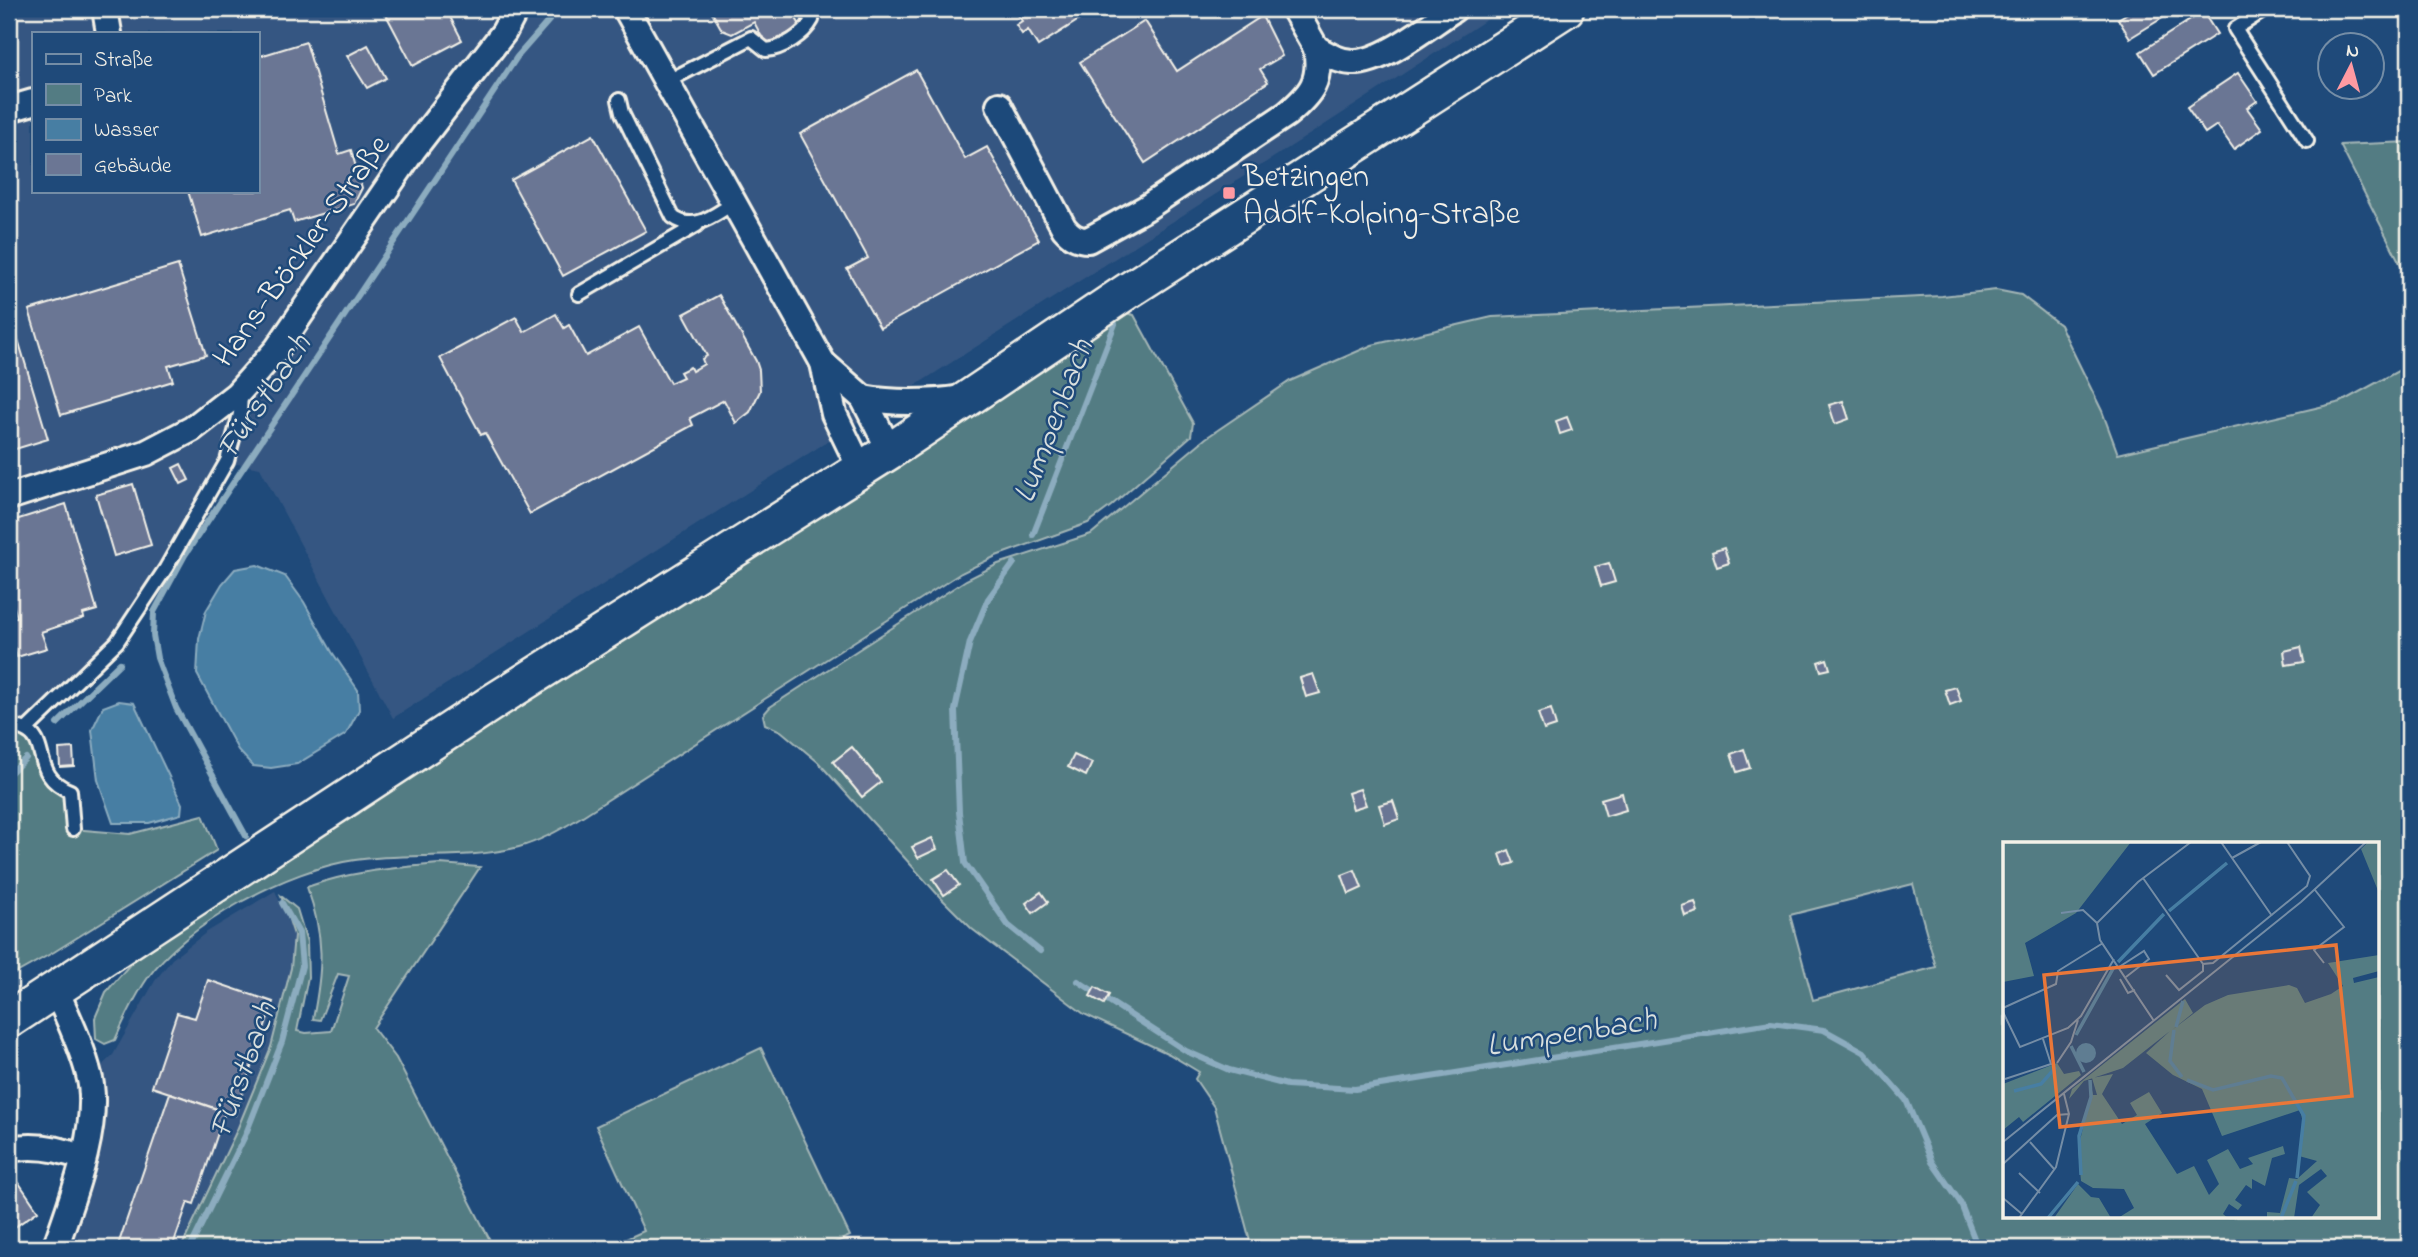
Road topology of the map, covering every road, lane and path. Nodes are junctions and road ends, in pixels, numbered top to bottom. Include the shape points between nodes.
1 (105, 9) edge
2 (516, 9) edge
3 (626, 9) edge
4 (805, 9) edge
5 (1294, 9) edge
6 (1454, 9) edge
7 (1566, 9) edge
8 (2266, 9) edge
9 (108, 32) edge
10 (1316, 48) junction
11 (666, 82) junction
12 (620, 100) dead end
13 (32, 102) edge
14 (999, 105) dead end
15 (9, 109) edge
16 (2307, 141) dead end
17 (734, 203) junction
18 (701, 223) junction
19 (579, 293) dead end
20 (823, 363) junction
21 (242, 390) junction
22 (970, 396) junction
23 (863, 398) junction
24 (890, 451) junction
25 (861, 470) junction
26 (9, 497) edge
27 (9, 725) edge
28 (26, 730) junction
29 (73, 829) dead end
30 (56, 990) junction
31 (9, 1020) edge
32 (9, 1149) edge
33 (83, 1158) junction
34 (55, 1248) edge

1 - 9 street
2 - 21 street, Hans-Böckler-Straße via 413,150 278,349
3 - 11 street
4 - 11 lane via 812,20 807,30 775,50 766,50 751,38
5 - 10 street
6 - 10 street via 1372,59 1344,61
7 - 22 main road
8 - 16 lane via 2235,29
10 - 14 street via 1315,83 1304,100 1146,208 1088,240 1079,240 1064,228
11 - 17 street
12 - 18 lane via 622,113 673,217 685,224
13 - 15 street
17 - 18 lane
17 - 20 street
18 - 19 lane
20 - 23 street
20 - 25 street via 834,414
21 - 26 street, Hans-Böckler-Straße via 192,429 146,453
21 - 28 lane via 227,461 166,568 117,642
22 - 23 street via 925,403
22 - 24 main road
23 - 24 street
24 - 25 main road
25 - 30 main road via 496,700
27 - 28 lane
28 - 29 lane via 36,739 48,776 56,786 70,791
30 - 31 main road
30 - 33 street via 90,1077 93,1100
32 - 33 street via 44,1147
33 - 34 street

